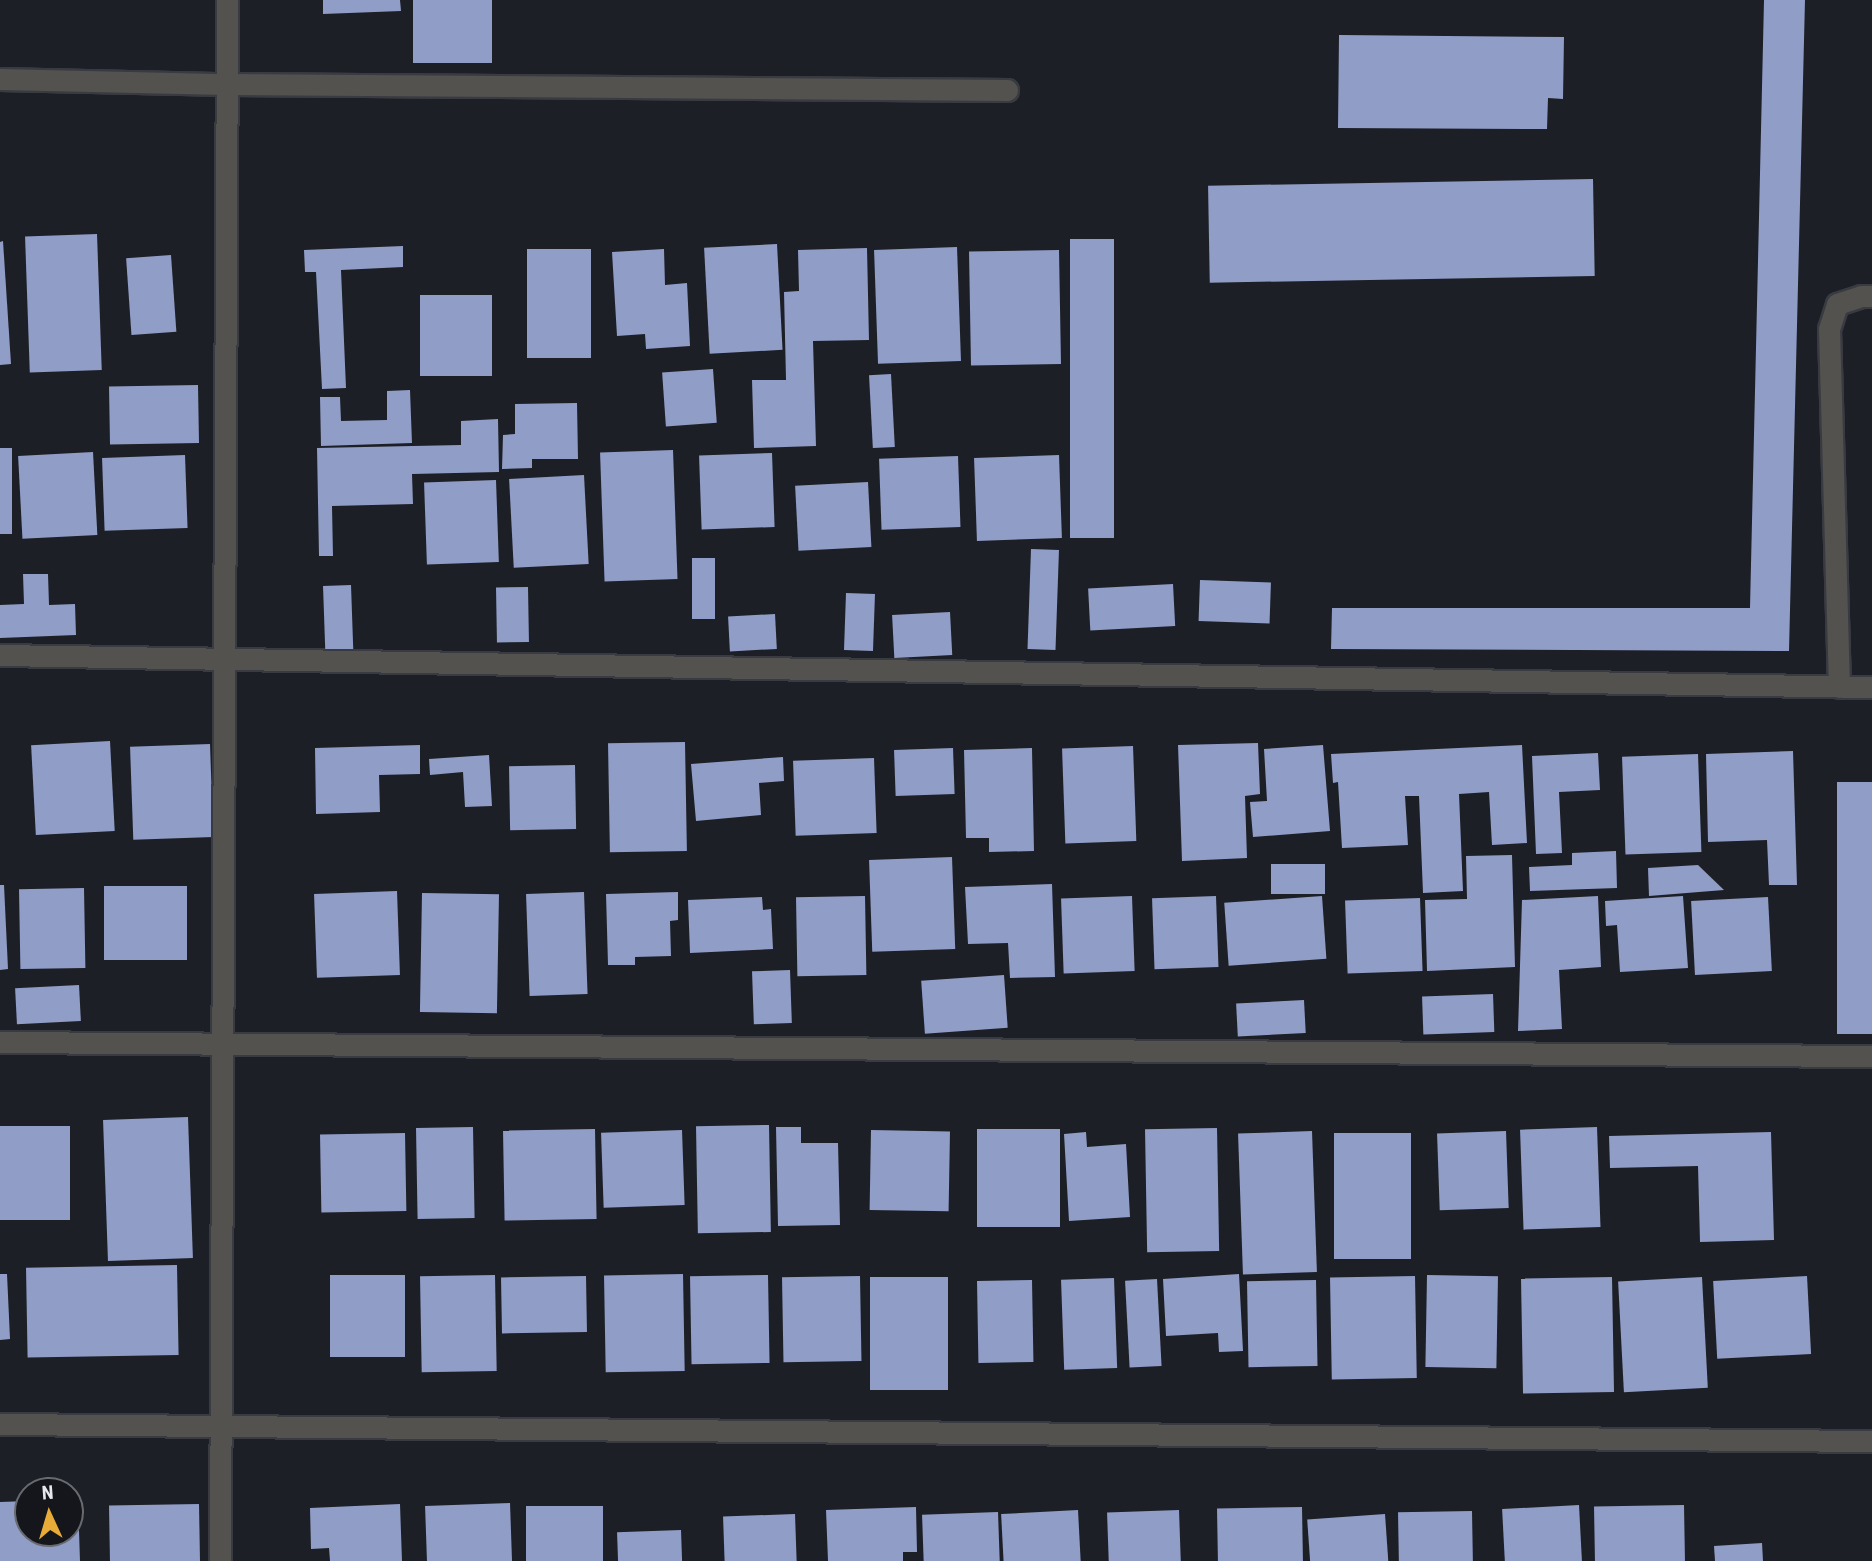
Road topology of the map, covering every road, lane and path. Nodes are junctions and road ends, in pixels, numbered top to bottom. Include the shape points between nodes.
1 (227, 0) edge
2 (0, 79) edge
3 (226, 84) junction
4 (1007, 90) dead end
5 (1872, 296) edge
6 (0, 655) edge
7 (223, 656) junction
8 (1839, 687) junction
9 (1872, 687) edge
10 (0, 1042) edge
11 (222, 1045) junction
12 (1872, 1056) edge
13 (0, 1424) edge
14 (221, 1427) junction
15 (1872, 1441) edge
16 (220, 1561) edge

1 - 3 street
2 - 3 street
3 - 4 street
3 - 7 street
5 - 8 street via 1837,304 1829,329
6 - 7 street
7 - 8 street
7 - 11 street
8 - 9 street
10 - 11 street
11 - 12 street
11 - 14 street
13 - 14 street
14 - 15 street
14 - 16 street

